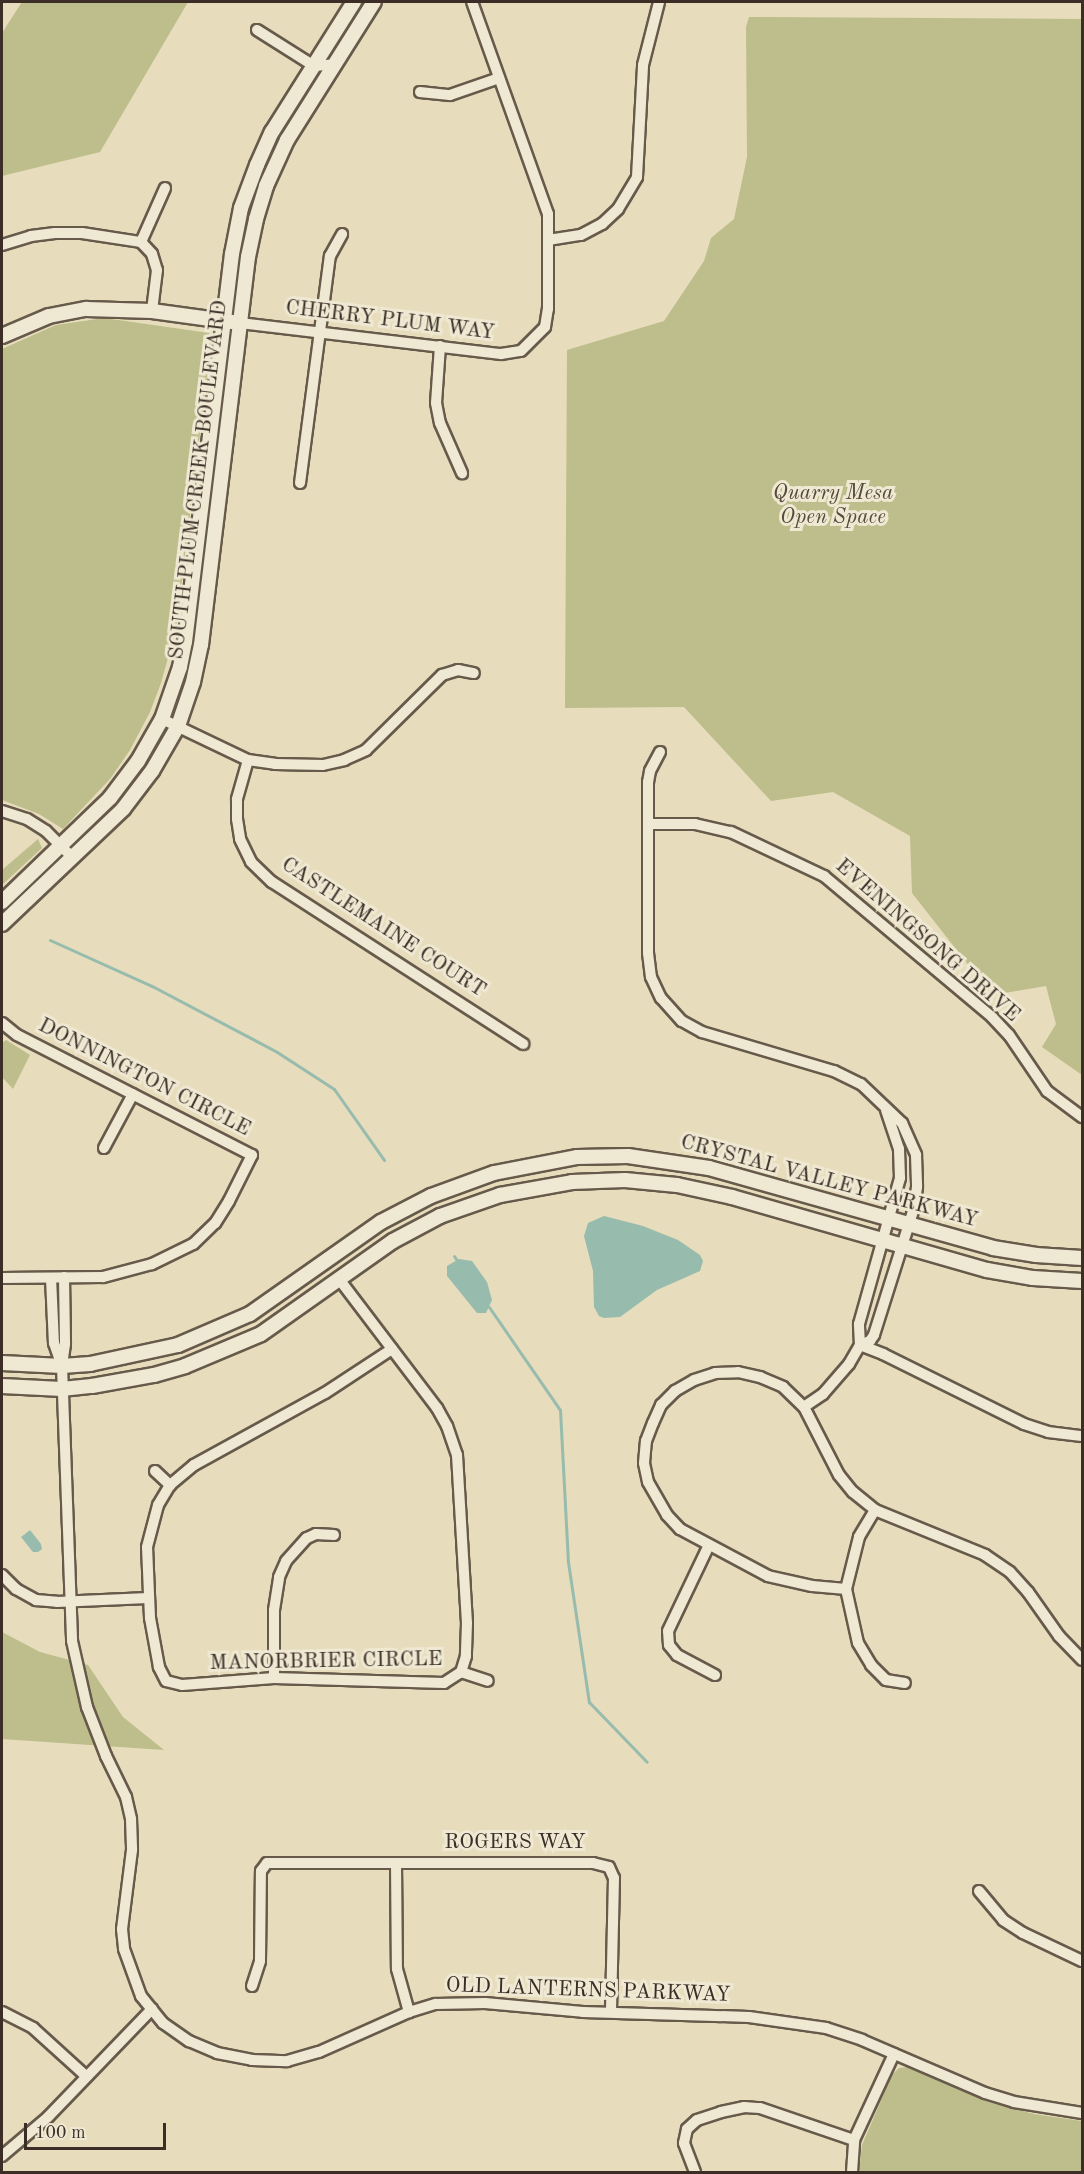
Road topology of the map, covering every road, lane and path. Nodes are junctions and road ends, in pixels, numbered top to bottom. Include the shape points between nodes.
1 (354, 2) edge
2 (374, 2) edge
3 (472, 2) edge
4 (659, 2) edge
5 (257, 30) dead end
6 (335, 64) junction
7 (314, 66) junction
8 (500, 78) junction
9 (420, 92) dead end
10 (165, 188) dead end
11 (342, 234) dead end
12 (548, 240) junction
13 (141, 242) junction
14 (2, 245) edge
15 (152, 311) junction
16 (224, 321) junction
17 (240, 323) junction
18 (320, 331) junction
19 (2, 336) edge
20 (440, 346) junction
21 (462, 473) dead end
22 (300, 483) dead end
23 (474, 673) dead end
24 (162, 719) junction
25 (178, 726) junction
26 (660, 752) dead end
27 (248, 760) junction
28 (2, 811) edge
29 (648, 824) junction
30 (60, 846) junction
31 (71, 856) junction
32 (2, 902) edge
33 (2, 924) edge
34 (2, 1025) edge
35 (523, 1044) dead end
36 (133, 1094) junction
37 (882, 1101) junction
38 (1083, 1117) edge
39 (104, 1148) dead end
40 (890, 1219) junction
41 (910, 1225) junction
42 (883, 1241) junction
43 (903, 1247) junction
44 (1083, 1258) edge
45 (64, 1277) junction
46 (2, 1278) edge
47 (51, 1278) junction
48 (339, 1280) junction
49 (1083, 1281) edge
50 (860, 1345) junction
51 (392, 1349) junction
52 (2, 1363) edge
53 (62, 1366) junction
54 (2, 1386) edge
55 (62, 1389) junction
56 (804, 1407) junction
57 (1083, 1436) edge
58 (155, 1471) dead end
59 (170, 1485) junction
60 (875, 1510) junction
61 (334, 1535) dead end
62 (709, 1545) junction
63 (2, 1575) edge
64 (846, 1589) junction
65 (148, 1598) junction
66 (70, 1601) junction
67 (1083, 1660) edge
68 (461, 1672) junction
69 (715, 1675) dead end
70 (274, 1678) junction
71 (488, 1681) dead end
72 (905, 1683) dead end
73 (396, 1863) junction
74 (979, 1891) dead end
75 (1083, 1961) edge
76 (252, 1986) dead end
77 (152, 2009) junction
78 (2, 2012) edge
79 (409, 2012) junction
80 (611, 2012) junction
81 (894, 2054) junction
82 (86, 2076) junction
83 (1083, 2113) edge
84 (854, 2139) junction
85 (2, 2156) edge
86 (694, 2172) edge
87 (852, 2172) edge

1 - 7 main road, SOUTH PLUM CREEK BOULEVARD
2 - 6 main road, SOUTH PLUM CREEK BOULEVARD
3 - 8 street, CHERRY PLUM WAY
4 - 12 street via 643,65 637,177 624,201 602,224 581,235
5 - 7 street
6 - 7 street
6 - 17 main road, SOUTH PLUM CREEK BOULEVARD via 291,134 266,186 252,236
7 - 16 main road, SOUTH PLUM CREEK BOULEVARD via 272,132 248,188 235,233
8 - 9 street via 450,95
8 - 12 street, CHERRY PLUM WAY via 548,214
10 - 13 street
11 - 18 street via 330,256
12 - 20 street, CHERRY PLUM WAY via 548,309 545,327 535,340 521,351 501,354
13 - 14 street via 82,232 55,233
13 - 15 street via 152,254 157,270
15 - 16 main road
15 - 19 main road via 103,308 68,312
16 - 17 main road
16 - 24 main road, SOUTH PLUM CREEK BOULEVARD via 184,642
17 - 18 street, CHERRY PLUM WAY
17 - 25 main road, SOUTH PLUM CREEK BOULEVARD via 201,645
18 - 20 street, CHERRY PLUM WAY
18 - 22 street
20 - 21 street via 436,403 440,423
23 - 27 street via 458,670 442,675 366,750 344,760 323,765
24 - 25 street
24 - 30 main road, SOUTH PLUM CREEK BOULEVARD via 124,781
25 - 27 street
25 - 31 main road, SOUTH PLUM CREEK BOULEVARD via 138,791
26 - 29 street via 650,771
27 - 35 street, CASTLEMAINE COURT via 237,799 237,819 240,838 251,862 272,882
28 - 30 street via 27,819
29 - 37 street via 648,964 667,1007 702,1032 834,1071 861,1084
29 - 38 street, EVENINGSONG DRIVE via 695,824 730,831 824,876 992,1017 1047,1091
30 - 31 street
30 - 32 main road, SOUTH PLUM CREEK BOULEVARD
31 - 33 main road, SOUTH PLUM CREEK BOULEVARD
34 - 36 street, DONNINGTON CIRCLE
36 - 39 street
36 - 45 street, DONNINGTON CIRCLE via 252,1155 214,1223 193,1244 152,1264 103,1277
37 - 40 street via 896,1133 901,1166
37 - 41 street via 902,1123 916,1155 917,1187
40 - 41 main road, CRYSTAL VALLEY PARKWAY
40 - 42 street
40 - 53 main road, CRYSTAL VALLEY PARKWAY via 672,1161 601,1155 530,1165 472,1180 406,1208 274,1299 221,1328 149,1353
41 - 43 street
41 - 44 main road, CRYSTAL VALLEY PARKWAY via 1014,1252
42 - 43 main road, CRYSTAL VALLEY PARKWAY
42 - 48 main road, CRYSTAL VALLEY PARKWAY via 677,1185 625,1180 572,1182 500,1195 440,1216 393,1242
42 - 50 street via 859,1324
43 - 49 main road, CRYSTAL VALLEY PARKWAY via 1010,1275
43 - 50 street via 880,1323 870,1341
45 - 47 street, DONNINGTON CIRCLE
45 - 53 street, OLD LANTERNS PARKWAY
46 - 47 street, DONNINGTON CIRCLE
47 - 53 street, OLD LANTERNS PARKWAY via 54,1343
48 - 51 street, MANORBRIER CIRCLE
48 - 55 main road, CRYSTAL VALLEY PARKWAY via 278,1323 212,1356 154,1375
50 - 56 street via 838,1379
50 - 57 street via 1024,1424 1048,1432
51 - 59 street, MANORBRIER CIRCLE via 325,1393 194,1465
51 - 68 street, MANORBRIER CIRCLE via 437,1408 457,1455 467,1623 466,1656
52 - 53 main road, CRYSTAL VALLEY PARKWAY
53 - 55 street, OLD LANTERNS PARKWAY
54 - 55 main road, CRYSTAL VALLEY PARKWAY
55 - 66 street, OLD LANTERNS PARKWAY
56 - 60 street via 839,1475
56 - 62 street via 783,1388 738,1372 715,1373 694,1380 661,1405 646,1441 644,1463 648,1482 680,1529
58 - 59 street
59 - 65 street, MANORBRIER CIRCLE via 158,1505 147,1547
60 - 64 street via 859,1537
60 - 67 street via 985,1555 1010,1572 1059,1636
61 - 70 street via 307,1538 286,1561 279,1577 274,1610
62 - 64 street via 786,1582
62 - 69 street via 668,1631 669,1645 677,1655
63 - 66 street via 16,1590 36,1600
64 - 72 street via 858,1643 871,1665 886,1680
65 - 66 street
65 - 70 street, MANORBRIER CIRCLE via 159,1667 166,1681 182,1685
66 - 77 street, OLD LANTERNS PARKWAY via 76,1670 131,1819 132,1850 122,1929 129,1967 141,1996
68 - 70 street, MANORBRIER CIRCLE via 444,1683
68 - 71 street
73 - 76 street, ROGERS WAY via 265,1864 261,1871 260,1961
73 - 79 street via 397,1969
73 - 80 street, ROGERS WAY via 593,1863 609,1867 614,1884
74 - 75 street via 1003,1920
77 - 79 street, OLD LANTERNS PARKWAY via 189,2041 218,2053 252,2060 287,2061 319,2052
77 - 82 street
78 - 82 street via 33,2028
79 - 80 street, OLD LANTERNS PARKWAY via 436,2004 485,2003
80 - 81 street, OLD LANTERNS PARKWAY via 786,2021 826,2028
81 - 83 street, OLD LANTERNS PARKWAY via 985,2093 1014,2102
81 - 84 street
82 - 85 street via 48,2117
84 - 86 street via 760,2108 744,2107 697,2120 687,2129 684,2143
84 - 87 street

